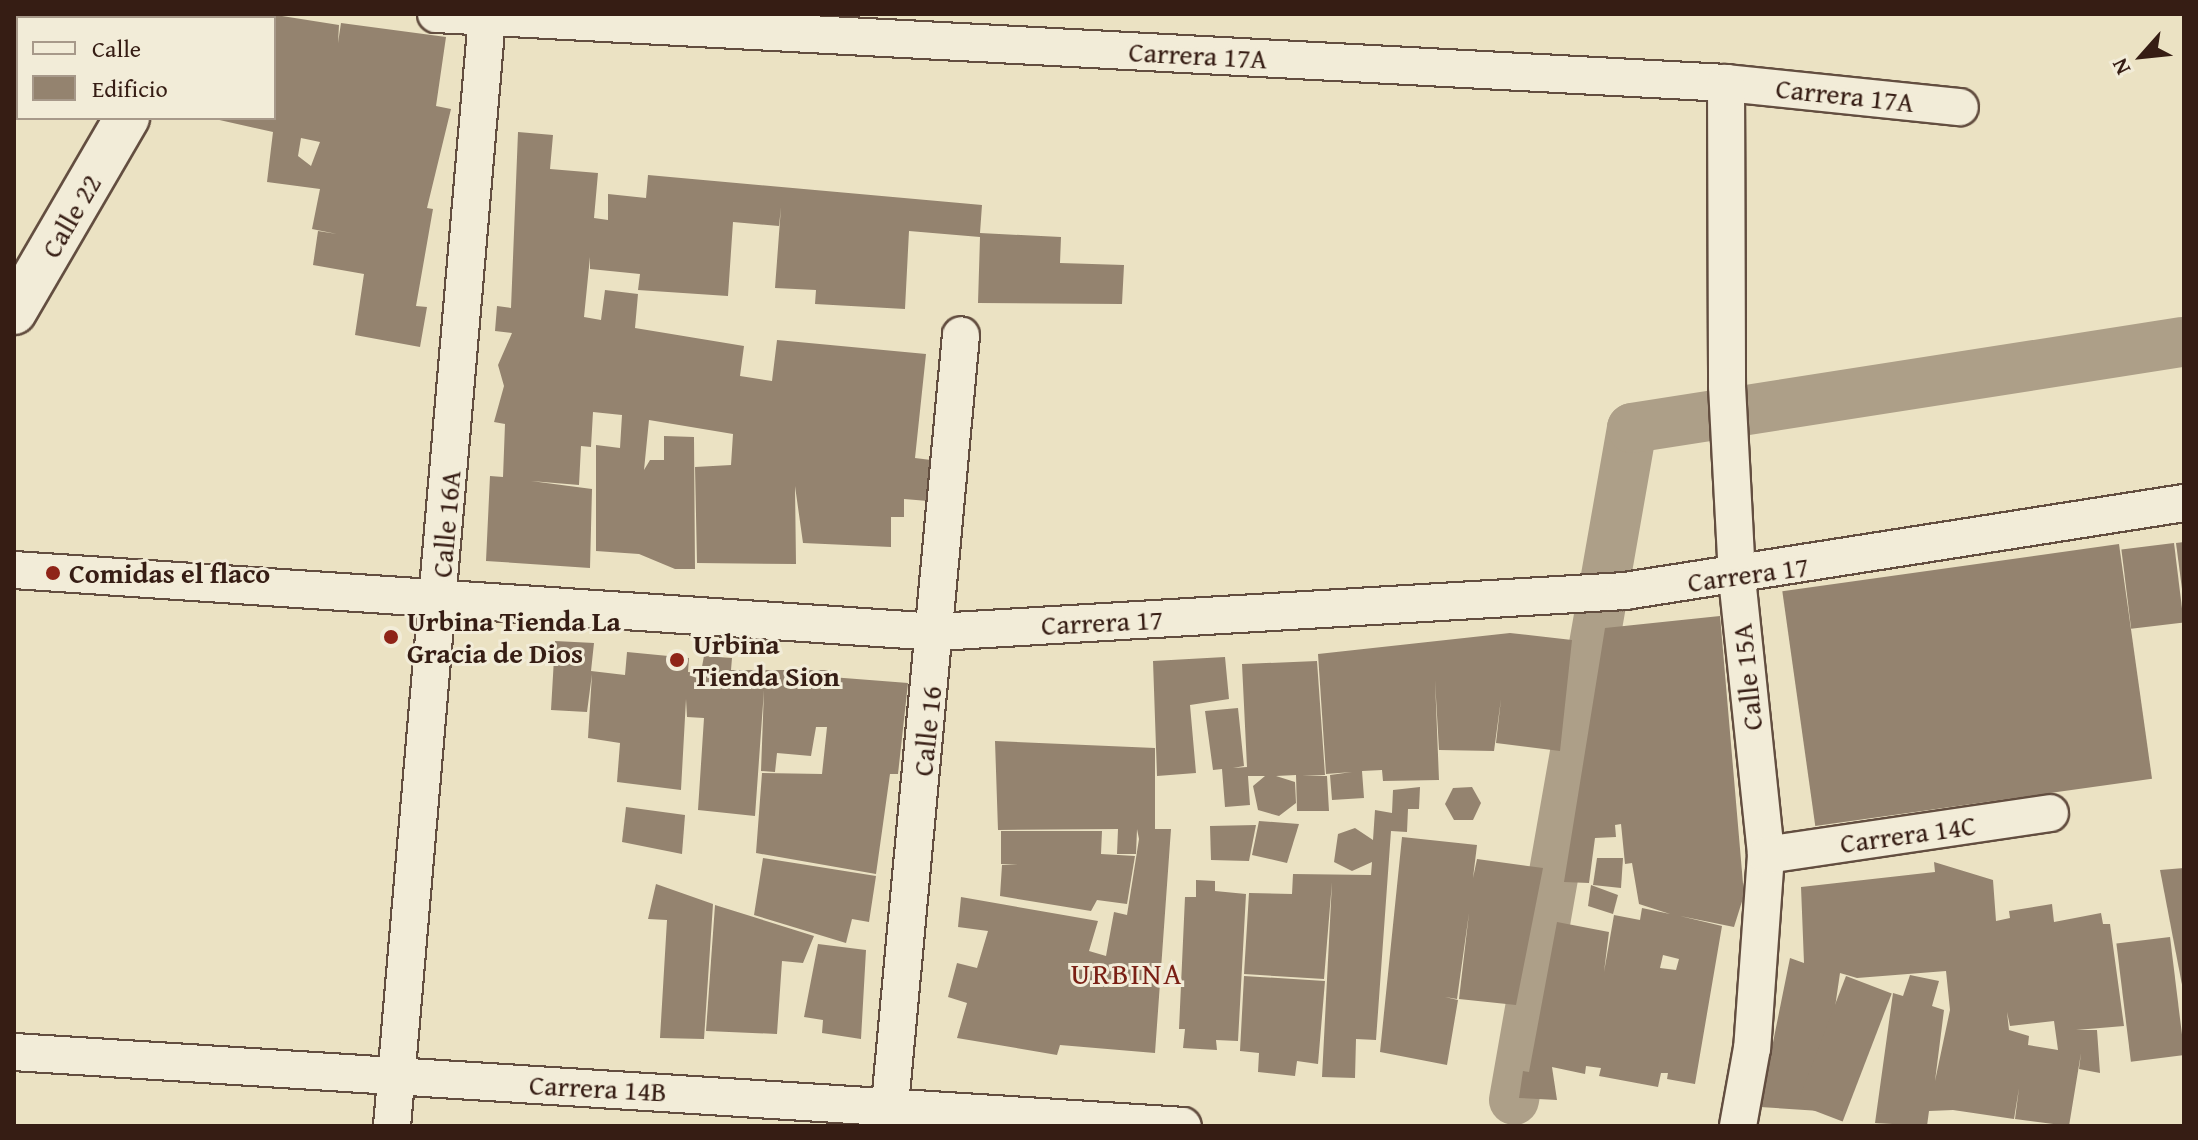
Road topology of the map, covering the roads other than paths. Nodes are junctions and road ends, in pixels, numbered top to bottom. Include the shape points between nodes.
1 (436, 14) edge
2 (487, 18) junction
3 (1726, 83) junction
4 (1960, 107) dead end
5 (126, 120) edge
6 (19, 297) edge
7 (961, 335) dead end
8 (2184, 503) edge
9 (14, 570) edge
10 (1737, 578) junction
11 (440, 597) junction
12 (937, 632) junction
13 (2050, 813) dead end
14 (1766, 855) junction
15 (14, 1052) edge
16 (393, 1076) junction
17 (889, 1116) edge
18 (392, 1126) edge
19 (1183, 1126) edge
20 (1738, 1126) edge

1 - 2 street, Carrera 17A
2 - 3 street, Carrera 17A
2 - 11 street, Calle 16A
3 - 4 street, Carrera 17A
3 - 10 street, Calle 15A via 1727,386
5 - 6 street, Calle 22
7 - 12 street, Calle 16
8 - 10 street, Carrera 17
9 - 11 street, Carrera 17
10 - 12 street, Carrera 17 via 1625,591
10 - 14 street, Calle 15A
11 - 12 street, Carrera 17
11 - 16 street, Calle 16A
12 - 17 street, Calle 16
13 - 14 street, Carrera 14C
14 - 20 street, Calle 15A via 1752,1048
15 - 16 street, Carrera 14B
16 - 17 street, Carrera 14B
16 - 18 street, Calle 16A
17 - 19 street, Carrera 14B

